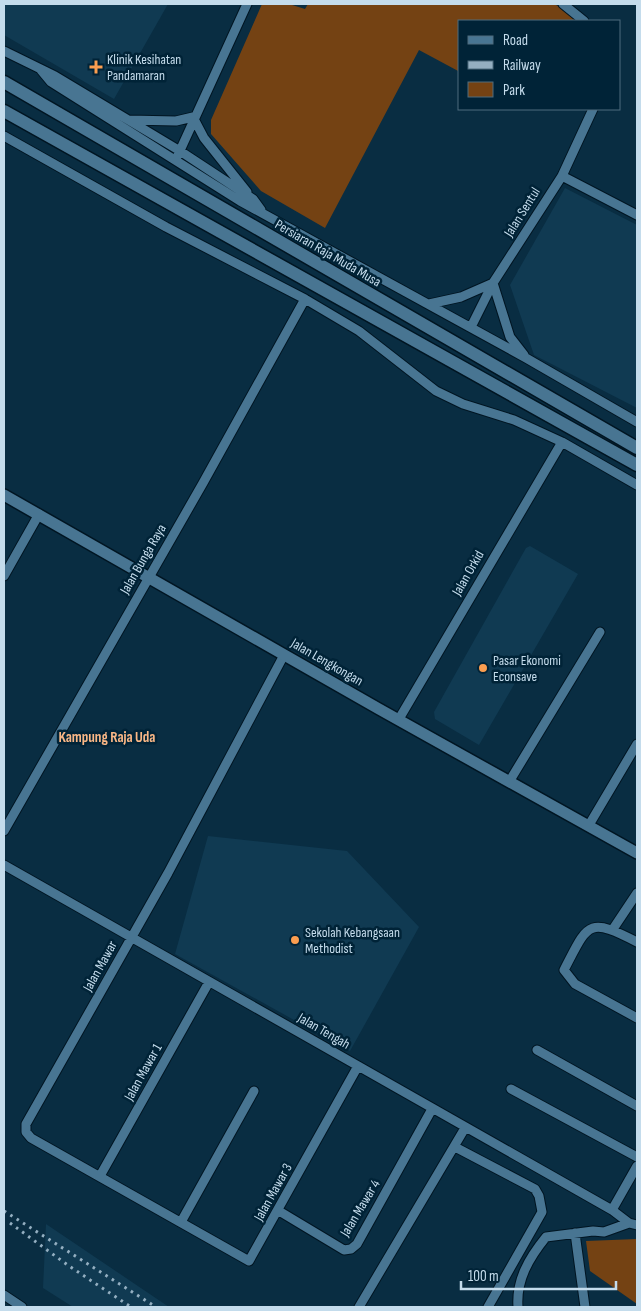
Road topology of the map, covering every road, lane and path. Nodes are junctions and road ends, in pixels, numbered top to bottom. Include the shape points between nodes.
1 (247, 4) edge
2 (563, 4) edge
3 (583, 20) edge
4 (4, 51) edge
5 (41, 70) junction
6 (4, 82) edge
7 (593, 110) edge
8 (4, 111) edge
9 (193, 117) junction
10 (130, 120) junction
11 (4, 136) edge
12 (178, 155) junction
13 (562, 176) junction
14 (253, 199) junction
15 (263, 212) junction
16 (637, 215) edge
17 (493, 283) junction
18 (305, 299) junction
19 (429, 304) junction
20 (471, 328) junction
21 (526, 358) junction
22 (637, 422) edge
23 (562, 442) junction
24 (637, 448) edge
25 (637, 465) edge
26 (637, 485) edge
27 (4, 495) edge
28 (39, 514) junction
29 (4, 576) edge
30 (148, 577) junction
31 (600, 632) dead end
32 (284, 654) junction
33 (399, 719) junction
34 (637, 744) edge
35 (509, 782) junction
36 (589, 825) junction
37 (4, 831) edge
38 (637, 853) edge
39 (4, 865) edge
40 (637, 893) edge
41 (613, 929) junction
42 (131, 938) junction
43 (637, 942) edge
44 (209, 982) junction
45 (637, 1018) edge
46 (537, 1050) dead end
47 (358, 1066) junction
48 (511, 1089) dead end
49 (254, 1091) dead end
50 (637, 1106) edge
51 (432, 1109) junction
52 (465, 1128) junction
53 (455, 1146) junction
54 (637, 1157) edge
55 (637, 1166) edge
56 (100, 1176) junction
57 (612, 1210) junction
58 (279, 1211) junction
59 (181, 1222) junction
60 (633, 1224) edge
61 (575, 1233) junction
62 (4, 1295) edge
63 (22, 1307) edge
64 (360, 1307) edge
65 (488, 1307) edge
66 (518, 1307) edge
67 (585, 1307) edge

1 - 9 street
2 - 3 street
4 - 5 street
5 - 10 street
5 - 12 street via 51,82 114,124
6 - 24 main road, Persiaran Raja Muda Musa
7 - 13 street, Jalan Sentul
8 - 25 main road
9 - 10 street via 176,121
9 - 12 street
9 - 14 street via 204,138
10 - 12 street
11 - 18 street via 166,227
12 - 14 street
12 - 15 street via 240,201
13 - 16 street
13 - 17 street, Jalan Sentul
14 - 15 street
15 - 19 street
17 - 19 street via 461,297
17 - 20 street, Jalan Sentul
17 - 21 street via 510,337
18 - 23 street via 359,331 436,391
18 - 30 street, Jalan Bunga Raya
19 - 20 street
20 - 21 street
21 - 22 street
23 - 26 street
23 - 33 street, Jalan Orkid
27 - 28 street, Jalan Lengkongan
28 - 29 street
28 - 30 street, Jalan Lengkongan
30 - 32 street, Jalan Lengkongan
30 - 37 street, Jalan Bunga Raya
31 - 35 street
32 - 33 street, Jalan Lengkongan
32 - 42 street, Jalan Mawar
33 - 35 street, Jalan Lengkongan
34 - 36 street
35 - 36 street, Jalan Lengkongan
36 - 38 street, Jalan Lengkongan
39 - 42 street, Jalan Tengah
40 - 41 street
41 - 43 street
41 - 45 street via 596,926 584,932 564,970 575,984
42 - 44 street, Jalan Tengah
42 - 56 street, Jalan Mawar via 26,1124 26,1132 31,1138
44 - 47 street, Jalan Tengah
44 - 56 street, Jalan Mawar 1
46 - 50 street
47 - 51 street, Jalan Tengah
47 - 58 street, Jalan Mawar 3
48 - 54 street
49 - 59 street
51 - 52 street, Jalan Tengah
51 - 58 street, Jalan Mawar 4 via 357,1244 350,1250 344,1250
52 - 53 street
52 - 57 street, Jalan Tengah
53 - 64 street
53 - 65 street via 535,1189 539,1196 542,1212
55 - 57 street
56 - 59 street, Jalan Mawar
57 - 60 street, Jalan Tengah
58 - 59 street, Jalan Mawar 3 via 249,1261
60 - 61 street, Jalan Tengah via 604,1232
61 - 66 street, Jalan Tengah via 546,1237 533,1253 521,1278
61 - 67 street
62 - 63 street

